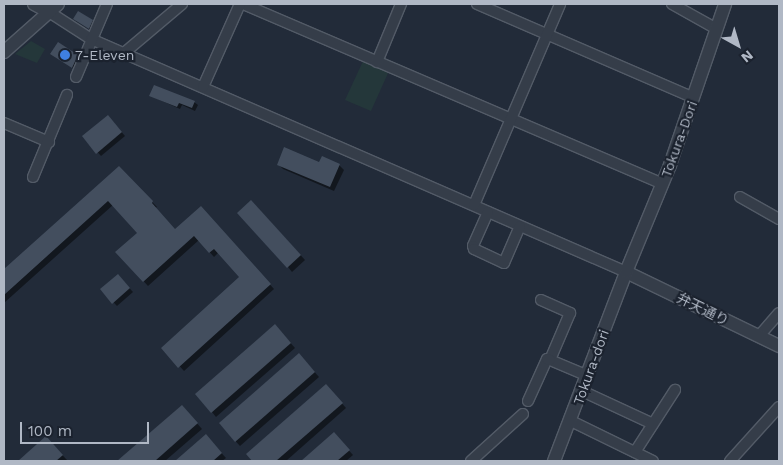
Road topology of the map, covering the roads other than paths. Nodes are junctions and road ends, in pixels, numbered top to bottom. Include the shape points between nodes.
1 (34, 4) edge
2 (107, 4) edge
3 (182, 4) edge
4 (242, 4) edge
5 (401, 4) edge
6 (478, 4) edge
7 (560, 4) edge
8 (672, 4) edge
9 (725, 4) edge
10 (53, 8) edge
11 (715, 28) junction
12 (547, 34) junction
13 (92, 39) junction
14 (4, 52) edge
15 (124, 53) junction
16 (377, 62) junction
17 (76, 77) dead end
18 (203, 87) junction
19 (67, 95) dead end
20 (694, 98) junction
21 (511, 119) junction
22 (4, 123) edge
23 (49, 142) junction
24 (33, 177) dead end
25 (662, 184) junction
26 (740, 197) dead end
27 (474, 205) junction
28 (488, 212) junction
29 (779, 219) edge
30 (520, 226) junction
31 (626, 272) junction
32 (541, 300) dead end
33 (779, 313) edge
34 (759, 336) junction
35 (779, 346) edge
36 (550, 360) junction
37 (588, 376) junction
38 (675, 390) dead end
39 (582, 391) junction
40 (528, 402) dead end
41 (778, 410) edge
42 (523, 414) dead end
43 (570, 421) junction
44 (654, 424) junction
45 (635, 452) junction
46 (472, 461) edge
47 (554, 461) edge
48 (653, 461) edge
49 (730, 461) edge

1 - 10 street
2 - 13 street
3 - 15 street
4 - 16 street
4 - 18 street
5 - 16 street
6 - 12 street
7 - 12 street
8 - 11 street
9 - 11 street, Tokura-Dori
10 - 13 street
10 - 14 street
11 - 20 street, Tokura-Dori
12 - 20 street
12 - 21 street
13 - 15 street
13 - 17 street
15 - 18 street
16 - 21 street
18 - 27 street
19 - 23 street
20 - 25 street, Tokura-Dori
21 - 25 street
21 - 27 street
22 - 23 street
23 - 24 street
25 - 31 street, Tokura-Dori
26 - 29 street
27 - 28 street
28 - 30 street
28 - 30 street via 473,246 504,263
30 - 31 street
31 - 34 street, 弁天通り
31 - 37 street, Tokura-dori
32 - 36 street via 570,313
33 - 34 street
34 - 35 street, 弁天通り
36 - 37 street
36 - 40 street via 547,359
37 - 39 street, Tokura-dori
38 - 44 street
39 - 43 street, Tokura-dori
39 - 44 street
41 - 49 street
42 - 46 street
43 - 45 street
43 - 47 street, Tokura-dori
44 - 45 street
45 - 48 street

